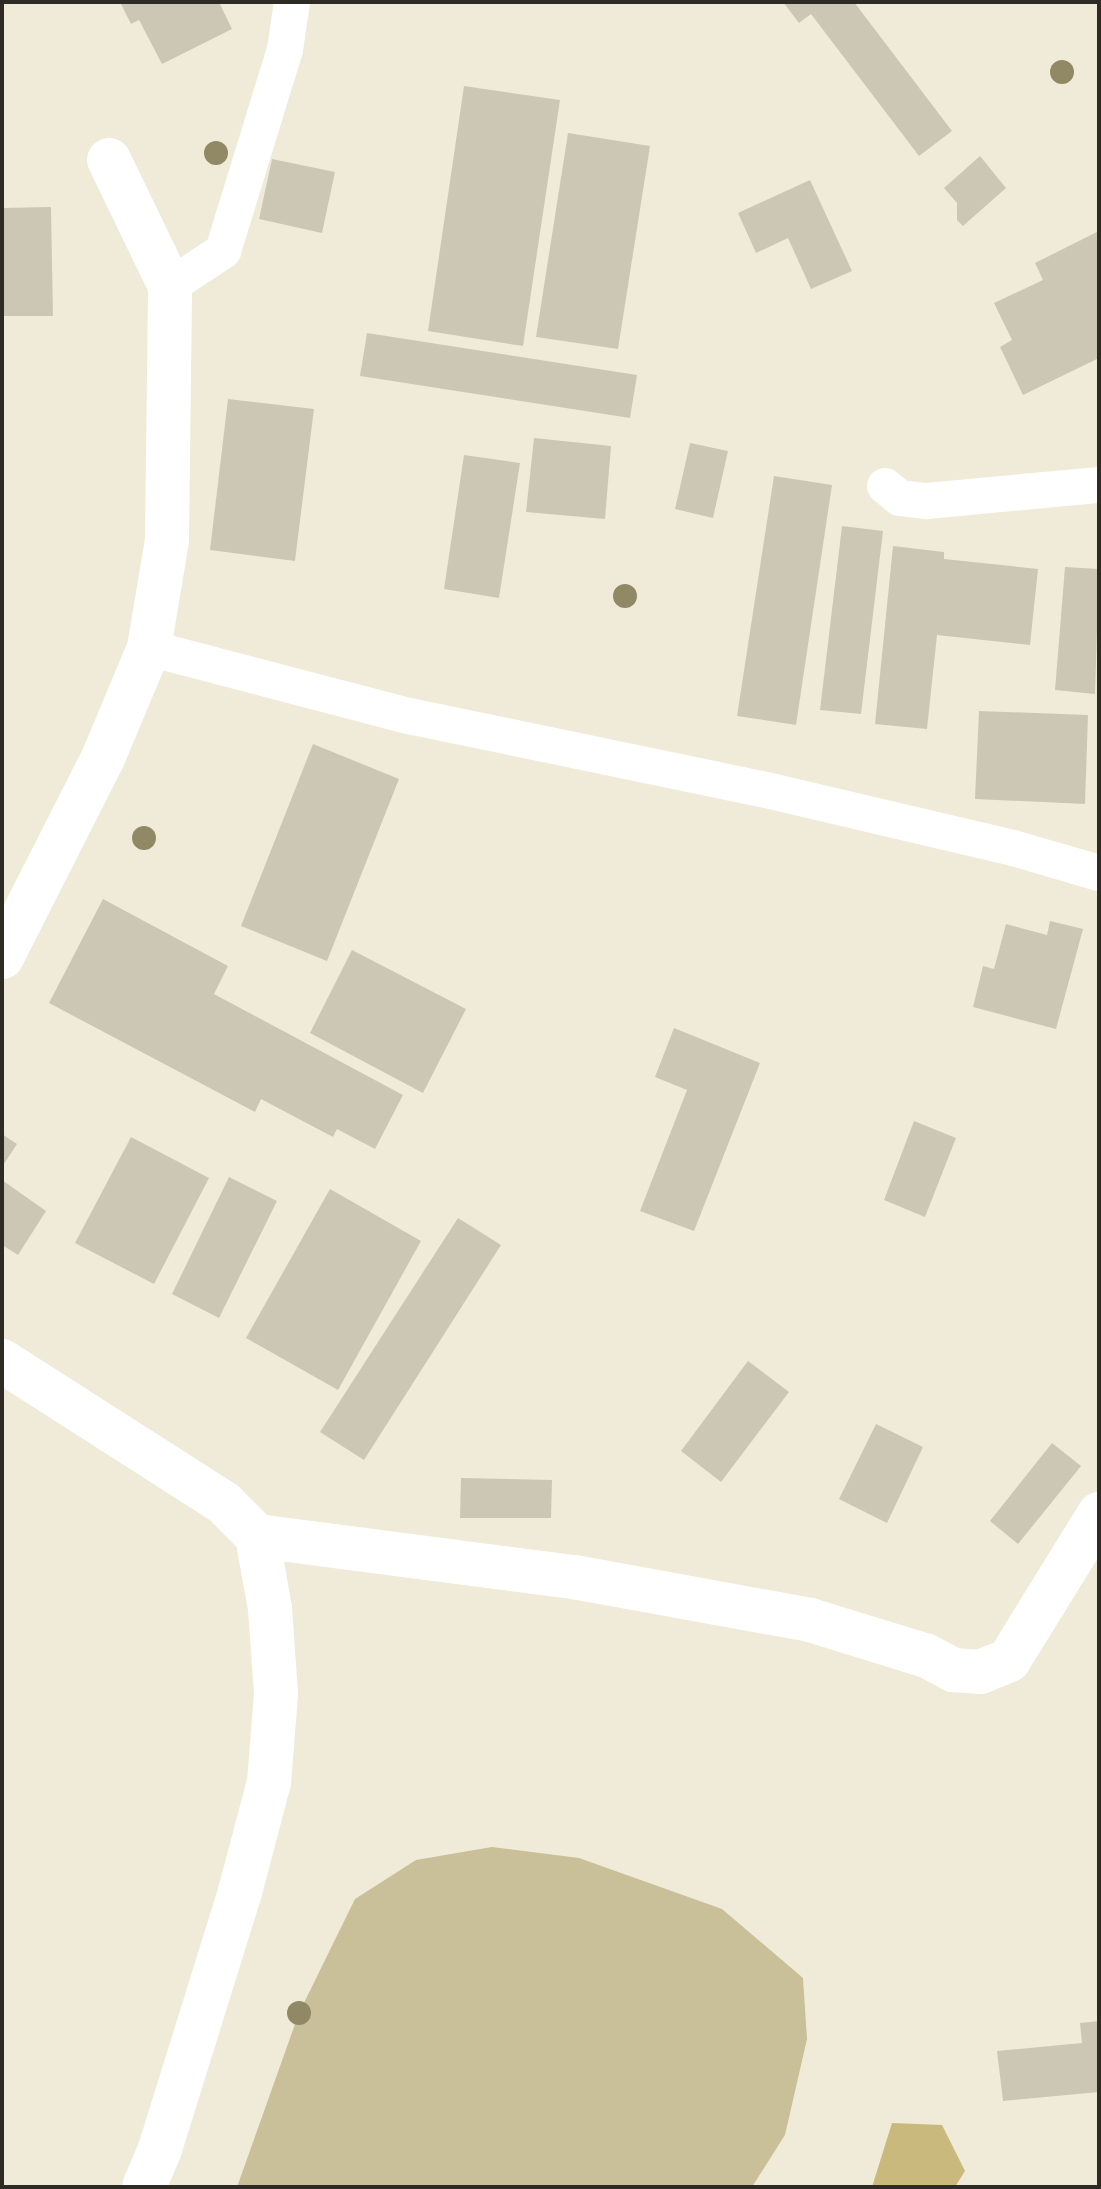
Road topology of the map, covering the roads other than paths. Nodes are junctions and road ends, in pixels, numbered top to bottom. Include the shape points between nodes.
1 (292, 2) edge
2 (109, 160) dead end
3 (170, 286) junction
4 (1099, 485) edge
5 (885, 486) dead end
6 (149, 648) junction
7 (1099, 873) edge
8 (2, 957) edge
9 (2, 1361) edge
10 (1099, 1514) edge
11 (257, 1536) junction
12 (144, 2187) edge

1 - 3 lane via 285,50 223,251
2 - 3 street
3 - 6 street via 167,541
4 - 5 lane via 926,501 900,498
6 - 7 lane via 409,716 762,789
6 - 8 street via 103,758
9 - 11 street via 224,1503
10 - 11 street via 1009,1660 980,1672 953,1670 927,1656 796,1618 574,1577
11 - 12 street via 270,1608 276,1694 269,1782 240,1892

